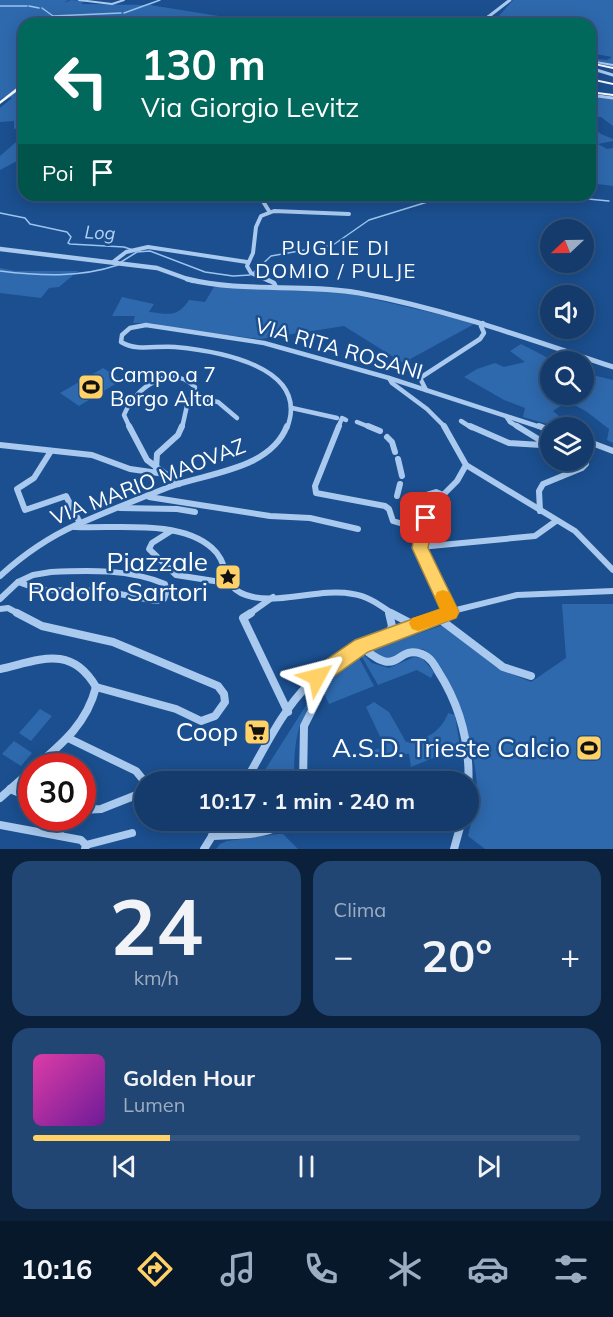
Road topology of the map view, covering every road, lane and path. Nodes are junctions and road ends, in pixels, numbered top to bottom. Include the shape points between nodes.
1 (79, 0) edge
2 (124, 0) edge
3 (510, 0) edge
4 (496, 18) edge
5 (596, 63) edge
6 (613, 67) edge
7 (596, 70) edge
8 (613, 77) edge
9 (596, 78) edge
10 (596, 80) edge
11 (613, 84) edge
12 (18, 91) edge
13 (596, 95) edge
14 (613, 97) edge
15 (0, 104) edge
16 (263, 201) edge
17 (269, 211) junction
18 (349, 214) dead end
19 (0, 249) edge
20 (113, 262) junction
21 (247, 262) junction
22 (276, 287) junction
23 (483, 323) junction
24 (613, 367) edge
25 (166, 376) joint
26 (389, 378) junction
27 (426, 390) junction
28 (193, 397) junction
29 (292, 408) junction
30 (506, 416) junction
31 (237, 418) dead end
32 (337, 418) dead end
33 (346, 420) dead end
34 (461, 421) dead end
35 (357, 422) dead end
36 (540, 427) edge
37 (380, 431) dead end
38 (387, 437) dead end
39 (594, 444) edge
40 (0, 446) edge
41 (51, 451) junction
42 (613, 451) edge
43 (396, 452) dead end
44 (398, 459) dead end
45 (466, 465) junction
46 (156, 468) junction
47 (575, 471) edge
48 (165, 474) junction
49 (402, 476) dead end
50 (400, 483) dead end
51 (179, 484) junction
52 (442, 495) junction
53 (397, 496) dead end
54 (148, 497) junction
55 (395, 504) dead end
56 (119, 508) junction
57 (389, 509) junction
58 (540, 511) junction
59 (195, 512) dead end
60 (555, 521) junction
61 (80, 523) junction
62 (72, 526) junction
63 (358, 529) dead end
64 (171, 531) junction
65 (420, 548) junction
66 (217, 554) joint
67 (613, 570) edge
68 (0, 576) edge
69 (18, 582) junction
70 (227, 582) junction
71 (613, 591) edge
72 (273, 597) junction
73 (0, 599) edge
74 (0, 609) edge
75 (388, 611) junction
76 (450, 612) junction
77 (437, 617) junction
78 (414, 625) junction
79 (390, 634) junction
80 (362, 646) junction
81 (0, 669) edge
82 (531, 676) dead end
83 (308, 686) junction
84 (96, 687) junction
85 (288, 712) junction
86 (208, 720) joint
87 (68, 738) junction
88 (51, 753) edge
89 (136, 771) edge
90 (252, 771) edge
91 (303, 771) edge
92 (469, 771) edge
93 (18, 782) edge
94 (10, 789) junction
95 (18, 792) edge
96 (134, 796) edge
97 (0, 798) edge
98 (96, 809) edge
99 (0, 825) edge
100 (60, 831) edge
101 (215, 831) edge
102 (265, 831) edge
103 (459, 831) edge
104 (132, 833) dead end
105 (58, 835) junction
106 (212, 836) junction
107 (86, 847) edge
108 (204, 849) edge
109 (454, 849) edge

1 - 2 street via 112,4
3 - 4 street via 490,15
5 - 6 highway
7 - 8 street
8 - 9 highway
10 - 11 highway
12 - 15 highway
13 - 14 highway
16 - 17 street
17 - 18 street
17 - 21 street via 256,222 253,254
19 - 20 street
20 - 21 street via 133,249 148,247
20 - 22 street via 157,267 206,284
21 - 22 street via 251,273
22 - 23 street via 358,293
23 - 24 street
23 - 27 street via 480,339 420,378
25 - 28 street via 192,383
25 - 46 street via 128,405 124,415 144,454
26 - 27 street, VIA RITA ROSANI
26 - 29 street, VIA RITA ROSANI via 243,338 146,325 125,330 120,339 129,347 175,347 259,366 284,385
26 - 45 street via 434,413 448,430
27 - 30 street, VIA RITA ROSANI
28 - 31 street via 213,399
28 - 46 street via 188,401 181,432 165,444 156,457
29 - 32 street
29 - 51 street, VIA MARIO MAOVAZ via 284,434 269,450 247,462
30 - 34 street via 543,442 541,445 508,443
30 - 36 street, VIA RITA ROSANI
33 - 57 street via 342,418 314,490
35 - 37 street
38 - 43 street
39 - 42 street
40 - 41 street
41 - 48 street via 92,455 130,469
41 - 61 street via 34,478 17,489 25,510 66,496
44 - 49 street
45 - 52 street
45 - 58 street
46 - 48 street
47 - 58 street via 543,484 539,491
48 - 51 street
50 - 53 street
51 - 54 street, VIA MARIO MAOVAZ
52 - 57 street via 426,495 413,519 404,525 393,521
52 - 65 street via 426,518
54 - 56 street, VIA MARIO MAOVAZ
54 - 63 street via 270,516 310,518
55 - 57 street
56 - 59 street
56 - 61 street, VIA MARIO MAOVAZ
58 - 60 street
60 - 65 street via 535,536
60 - 67 street via 575,531
61 - 62 street, VIA MARIO MAOVAZ
62 - 64 street
62 - 68 street, VIA MARIO MAOVAZ via 25,553
64 - 66 street via 196,538
64 - 70 street via 149,549 176,575
65 - 76 street
66 - 70 street
69 - 69 street via 40,590 104,591 156,601 164,599 167,591 161,581 119,573 40,573
69 - 73 street
70 - 72 street via 239,593
71 - 76 street via 517,595
72 - 75 street via 337,592 366,597
72 - 85 street via 243,618
74 - 86 street via 8,608 42,626 112,642 218,686 225,702
75 - 78 street
75 - 79 street via 392,617
76 - 77 street
77 - 78 street
77 - 82 street via 503,667
78 - 79 street
79 - 80 street
80 - 83 street via 331,665
80 - 92 street via 382,664 412,653 431,660 456,704 464,728
81 - 84 street via 66,658 86,669
83 - 85 street
83 - 91 street via 318,698 304,726
84 - 86 street
84 - 87 street via 89,713
85 - 90 street
87 - 88 street
87 - 89 street
93 - 94 street
94 - 95 street
94 - 97 street
96 - 98 street
99 - 105 street
100 - 105 street
101 - 106 street
102 - 106 street
103 - 109 street
104 - 107 street
105 - 107 street via 81,840
106 - 108 street

